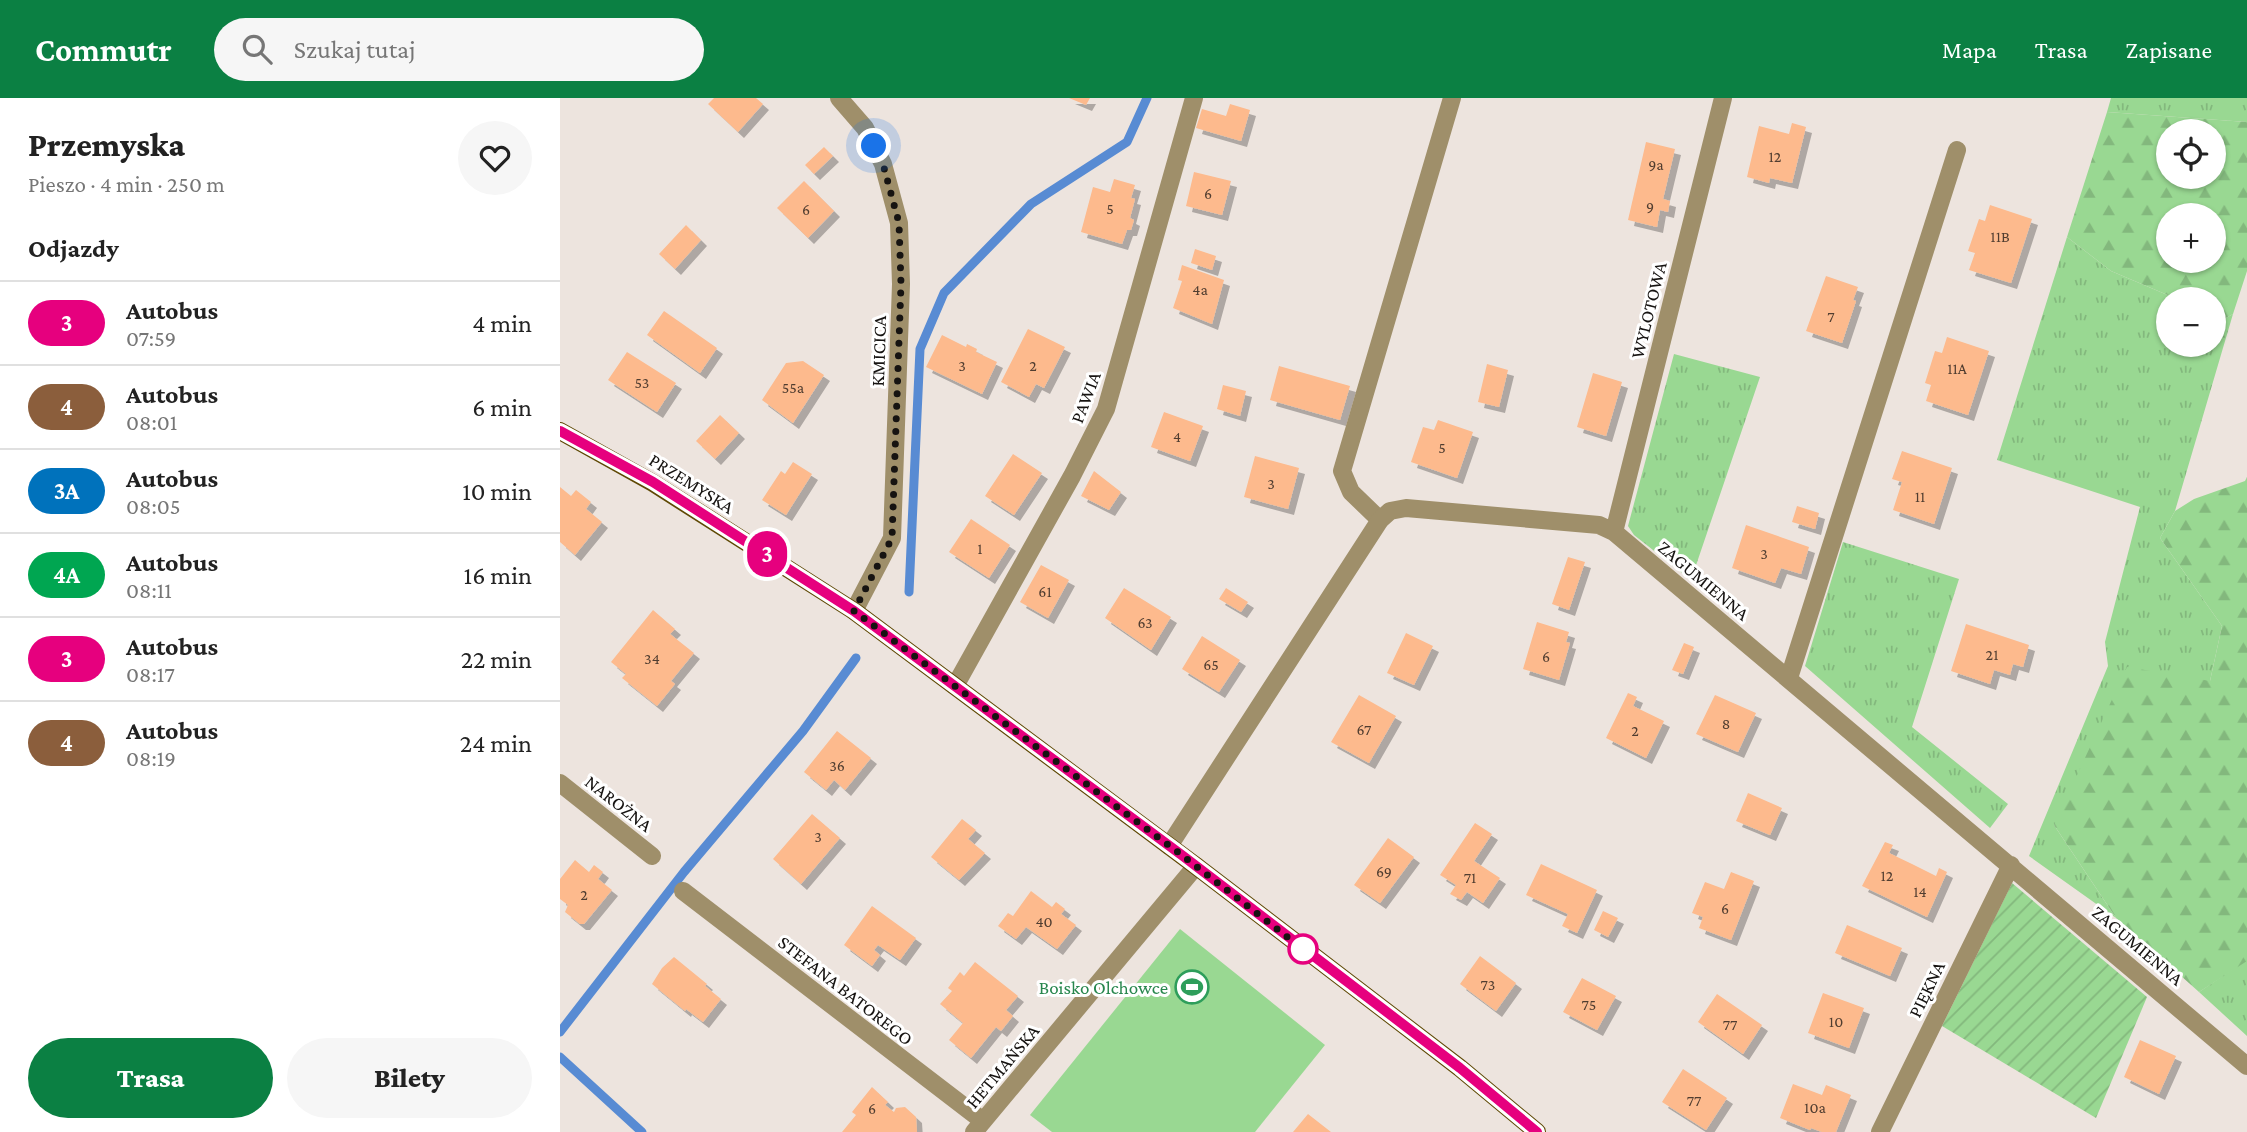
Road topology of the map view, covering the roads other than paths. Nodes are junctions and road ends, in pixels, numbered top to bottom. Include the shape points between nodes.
1 (839, 98) edge
2 (1194, 98) edge
3 (1452, 98) edge
4 (1723, 98) edge
5 (1957, 150) dead end
6 (562, 435) edge
7 (1380, 520) junction
8 (1614, 532) junction
9 (854, 611) junction
10 (1789, 678) junction
11 (955, 686) junction
12 (560, 783) edge
13 (1169, 846) junction
14 (652, 856) dead end
15 (2011, 865) junction
16 (1196, 866) junction
17 (683, 891) dead end
18 (2247, 1066) edge
19 (978, 1127) edge
20 (1537, 1132) edge
21 (1880, 1132) edge

1 - 9 street, KMICICA via 865,128 883,164 899,223 901,284 892,538
2 - 11 street, PAWIA via 1106,409
3 - 7 street via 1342,471 1351,492
4 - 8 street, WYLOTOWA
5 - 10 street
6 - 9 main road, PRZEMYSKA via 653,482
7 - 8 street, ZAGUMIENNA via 1390,511 1406,508 1587,522
7 - 13 street
8 - 10 street, ZAGUMIENNA
9 - 11 main road, PRZEMYSKA
10 - 15 street, ZAGUMIENNA
11 - 13 main road, PRZEMYSKA
12 - 14 street, NAROŻNA
13 - 16 main road, PRZEMYSKA
15 - 18 street, ZAGUMIENNA
15 - 21 street, PIĘKNA
16 - 19 street, HETMAŃSKA
16 - 20 main road, PRZEMYSKA
17 - 19 street, STEFANA BATOREGO

